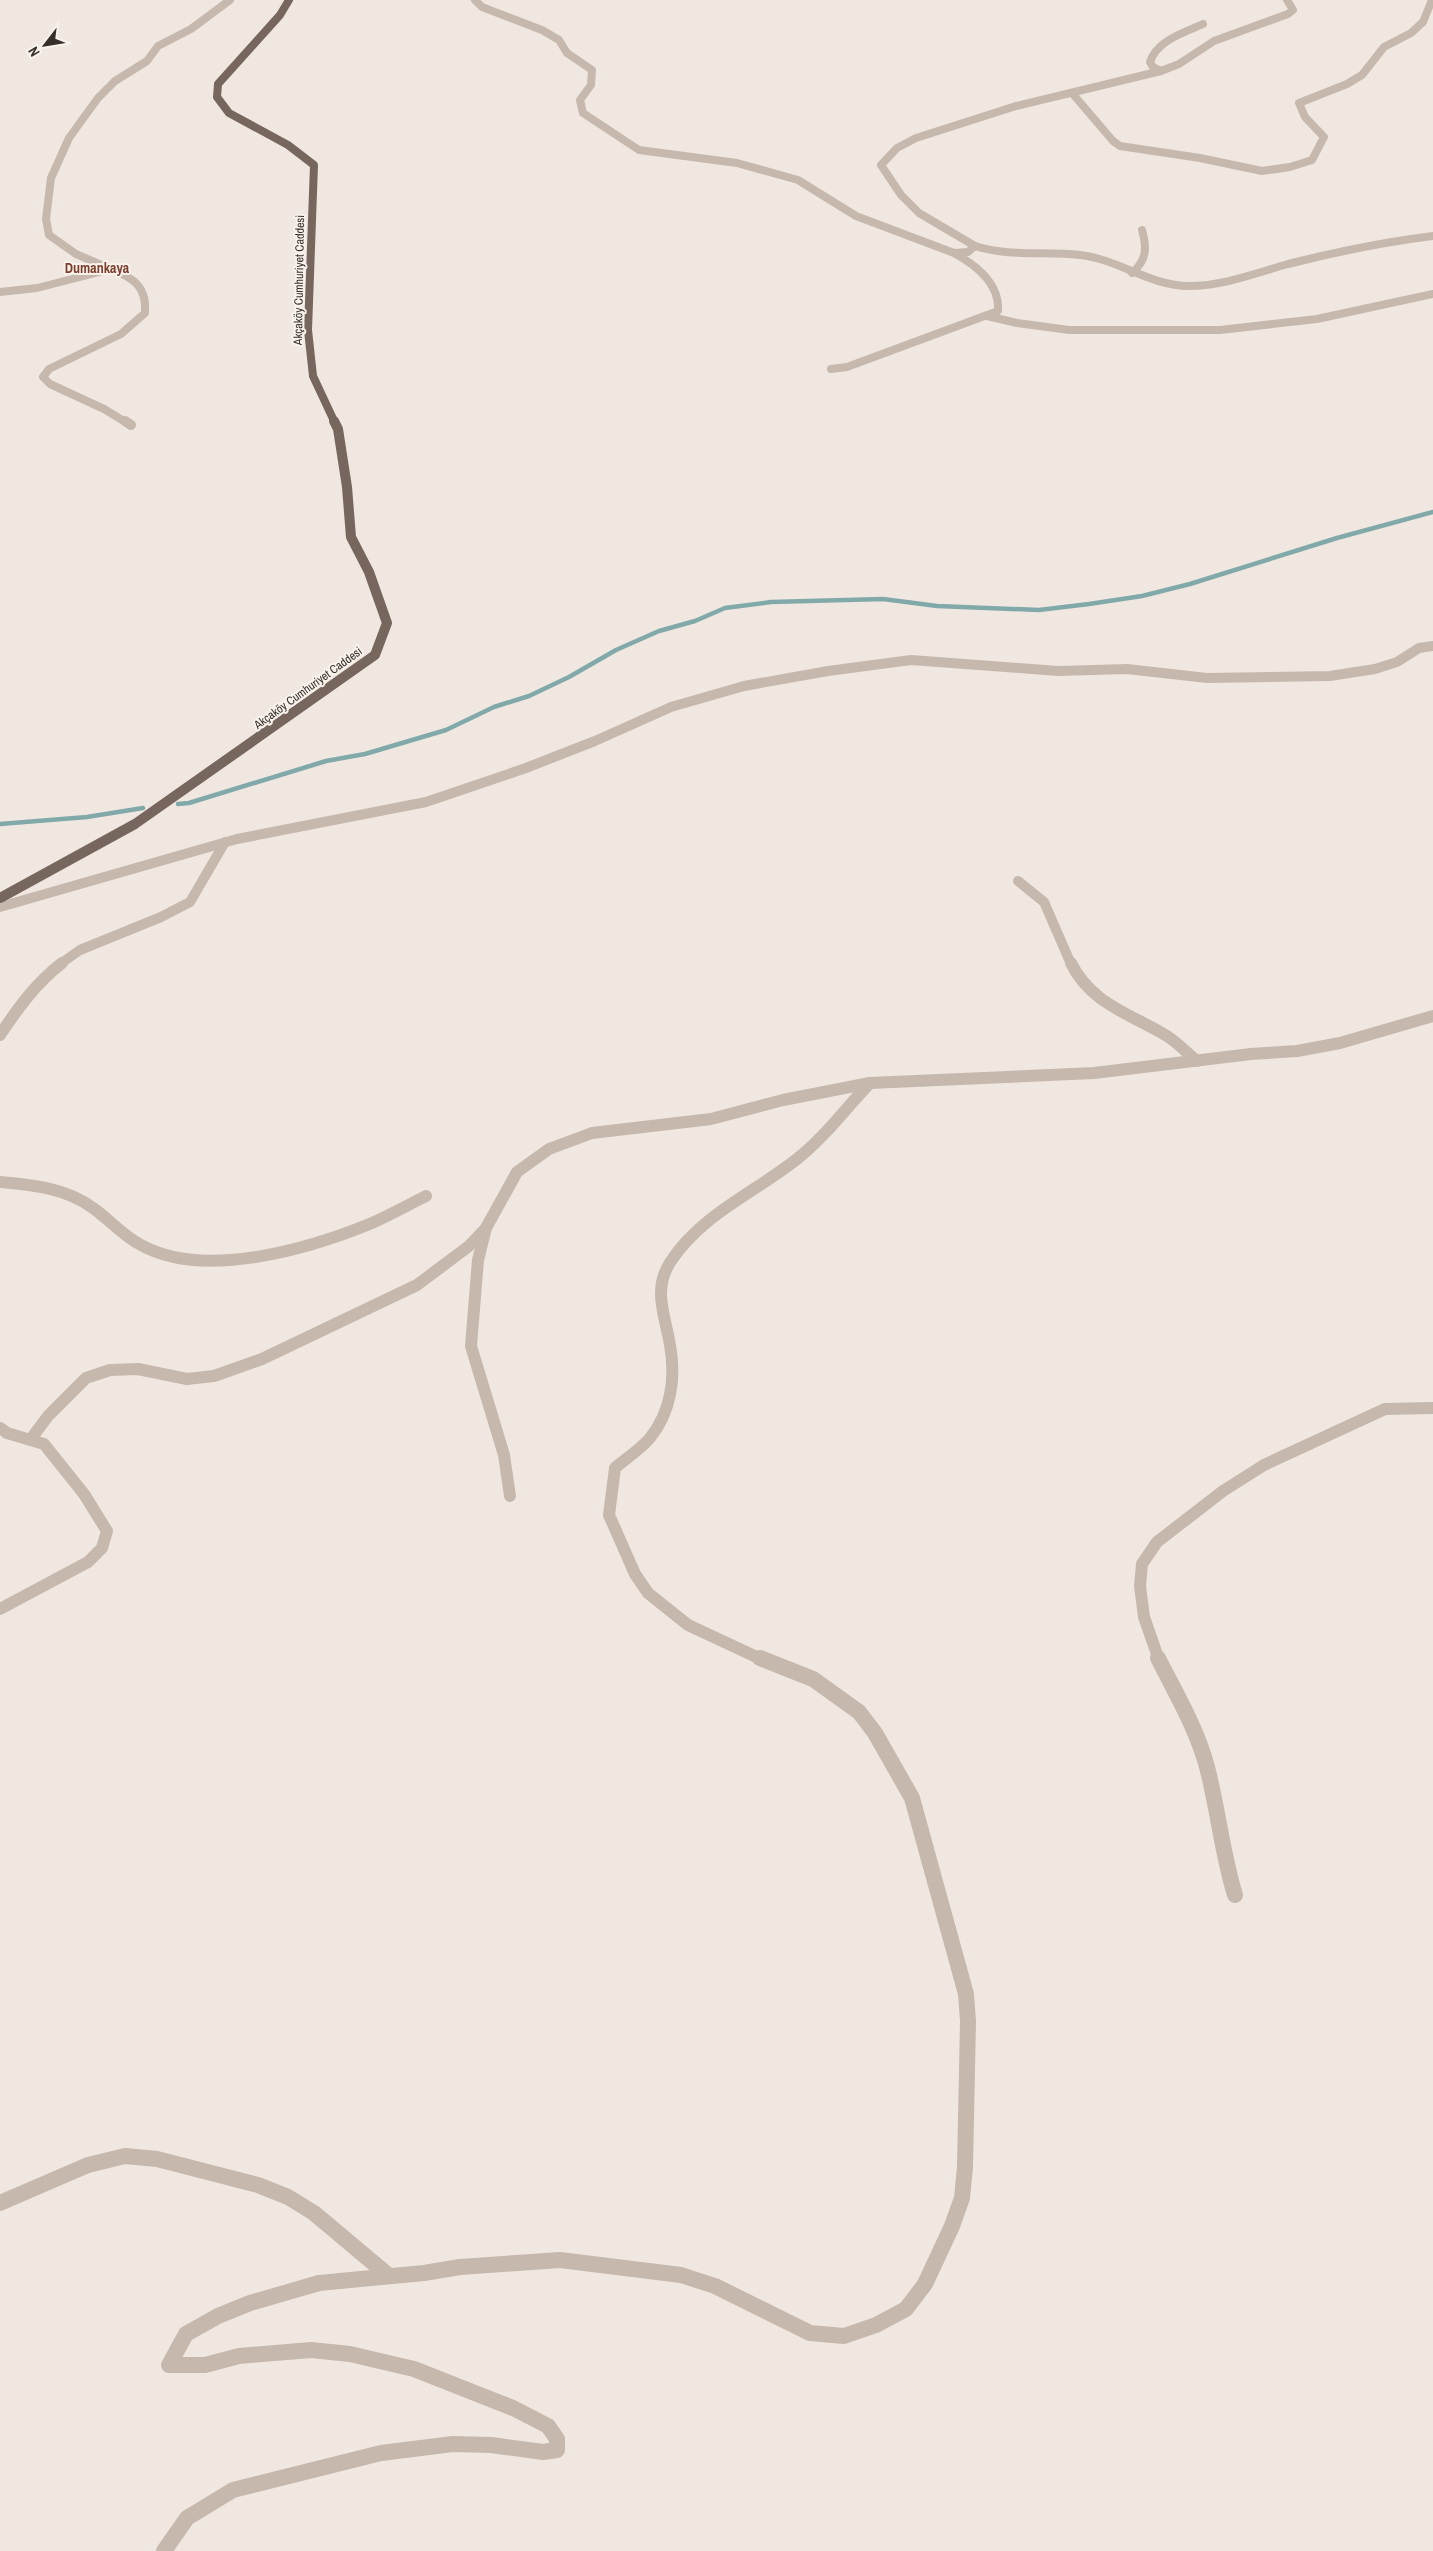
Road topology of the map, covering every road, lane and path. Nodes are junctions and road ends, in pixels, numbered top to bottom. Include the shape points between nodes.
1 (230, 0) edge
2 (289, 0) edge
3 (475, 0) edge
4 (1287, 0) edge
5 (1432, 0) edge
6 (1203, 24) dead end
7 (1161, 71) junction
8 (1072, 93) junction
9 (1142, 230) dead end
10 (1433, 236) edge
11 (975, 246) junction
12 (954, 253) junction
13 (111, 269) junction
14 (1132, 273) junction
15 (0, 292) edge
16 (1433, 294) edge
17 (987, 316) junction
18 (831, 369) dead end
19 (131, 425) dead end
20 (1433, 646) edge
21 (225, 842) junction
22 (1018, 881) dead end
23 (0, 898) edge
24 (0, 907) edge
25 (1433, 1016) edge
26 (0, 1035) edge
27 (1197, 1061) junction
28 (870, 1083) junction
29 (0, 1182) edge
30 (426, 1196) dead end
31 (486, 1228) junction
32 (1433, 1408) edge
33 (0, 1428) edge
34 (31, 1439) junction
35 (510, 1496) dead end
36 (0, 1609) edge
37 (1235, 1895) dead end
38 (0, 2203) edge
39 (389, 2276) junction
40 (164, 2551) edge

1 - 13 street via 191,29 158,46 147,61 115,81 98,98 69,138 51,178 46,219 50,235 76,254
2 - 23 main road, Akçaköy Cumhuriyet Caddesi via 280,15 218,84 217,97 229,114 288,146 314,166 308,330 313,376 338,429 351,536 369,572 387,624 374,655 296,712 135,824
3 - 12 street via 482,7 559,40 567,53 592,70 591,85 580,100 584,113 630,146 657,154 737,163 798,180 856,216
4 - 7 street via 1293,10 1288,14 1214,41 1179,64
5 - 8 street via 1423,22 1411,33 1384,47 1362,75 1299,103 1305,117 1324,137 1316,154 1302,164 1262,171 1180,154 1120,146
6 - 7 street via 1154,52 1150,62
7 - 8 street
8 - 11 street via 1016,106 916,138 897,148 881,165 901,196 919,213
9 - 14 street via 1147,256
10 - 14 street via 1205,284 1173,286
11 - 12 street via 968,252
11 - 14 street via 1002,253 1082,255
12 - 17 street via 982,270 987,277 999,304 998,311
13 - 15 street via 37,288
13 - 19 street via 141,285 147,298 145,313 121,334 49,369 43,377 50,384
16 - 17 street via 1310,320 1220,330 1069,330
17 - 18 street via 847,367
20 - 21 street via 1419,648 1397,662 1374,669 1330,676 1207,678 1127,669 1058,671 911,660 828,671 744,686 671,707 569,752 426,802
21 - 24 street
21 - 26 street via 190,902 80,950 50,972 24,999
22 - 27 street via 1044,902 1063,948 1086,987 1114,1008 1168,1037
25 - 27 street via 1319,1048
27 - 28 street via 1094,1073
28 - 31 street via 783,1100 711,1119 592,1133 570,1140 549,1148 517,1172
28 - 39 street via 810,1148 710,1220 680,1247 670,1262 658,1296 667,1331 674,1386 669,1404 649,1439 615,1468 608,1515 634,1574 648,1593 688,1624 736,1649 813,1679 858,1712 912,1798 966,1994 965,2167 962,2198 952,2226 925,2284 906,2309 876,2325 844,2336 810,2333 715,2286 681,2275 560,2260 492,2263
29 - 30 street via 64,1193 85,1202 146,1249 166,1257 191,1261 242,1257 316,1241 363,1226
31 - 34 street via 469,1246 417,1285 262,1359 214,1376 187,1379 138,1369 110,1370 86,1378 48,1416
31 - 35 street via 478,1260 471,1346 504,1455
32 - 37 street via 1385,1409 1258,1468 1158,1542 1142,1564 1140,1586 1144,1618 1155,1652 1194,1730 1206,1767 1226,1867
33 - 34 street
34 - 36 street via 44,1444 84,1494 107,1532 102,1548 88,1562
38 - 39 street via 88,2165 125,2156 156,2159 258,2185 288,2197 326,2222
39 - 40 street via 320,2283 250,2303 186,2334 168,2365 205,2366 240,2356 303,2350 350,2354 414,2369 513,2408 548,2426 557,2439 557,2450 543,2452 453,2444 381,2453 233,2490 187,2518

